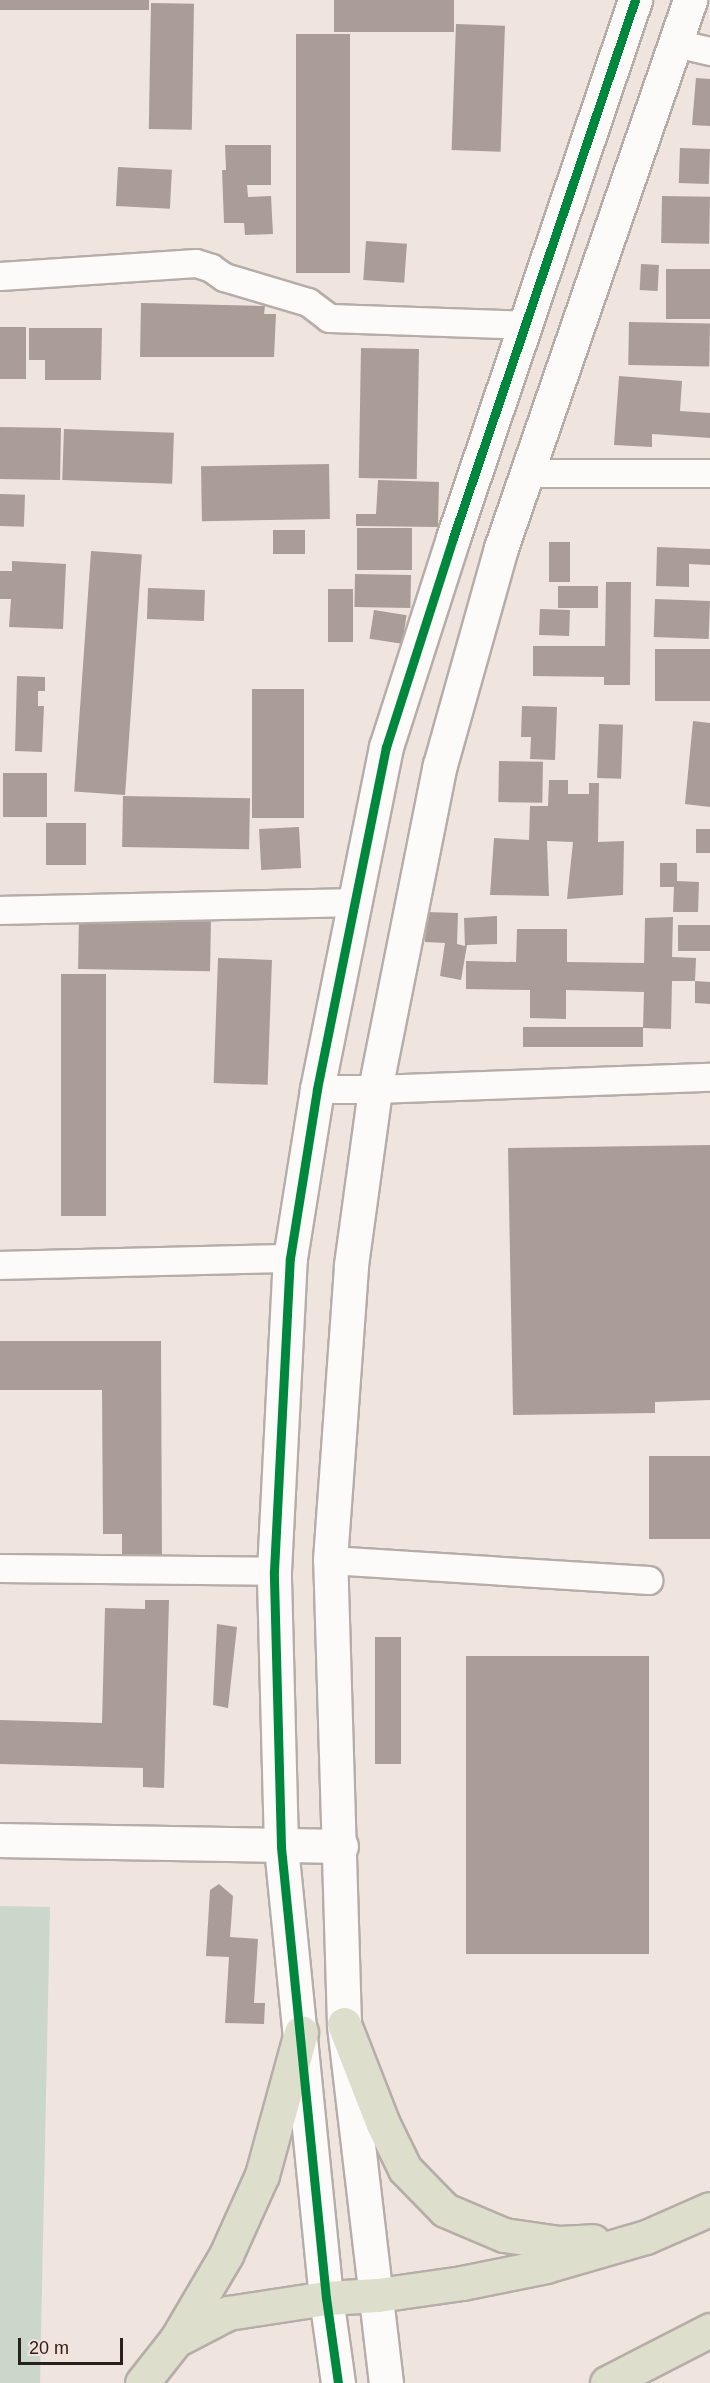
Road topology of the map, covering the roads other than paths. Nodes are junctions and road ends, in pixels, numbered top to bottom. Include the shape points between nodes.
1 (635, 0) edge
2 (690, 0) edge
3 (675, 43) junction
4 (710, 51) edge
5 (0, 276) edge
6 (525, 325) junction
7 (528, 473) junction
8 (710, 473) edge
9 (355, 902) junction
10 (0, 910) edge
11 (710, 1077) edge
12 (317, 1089) junction
13 (375, 1089) junction
14 (290, 1258) junction
15 (0, 1265) edge
16 (330, 1560) junction
17 (0, 1568) edge
18 (274, 1571) junction
19 (648, 1580) dead end
20 (0, 1840) edge
21 (281, 1846) junction
22 (341, 1846) junction
23 (344, 2024) junction
24 (301, 2032) junction
25 (710, 2209) edge
26 (646, 2237) junction
27 (378, 2295) junction
28 (326, 2298) junction
29 (710, 2330) edge
30 (176, 2340) junction
31 (142, 2383) edge
32 (338, 2383) edge
33 (386, 2383) edge
34 (607, 2383) edge

1 - 6 street
2 - 3 street
3 - 4 street
3 - 7 street
5 - 6 street via 196,263 224,277 308,302 329,318
6 - 9 street via 386,747
7 - 8 street
7 - 13 street via 501,548 440,765
9 - 10 street
9 - 12 street
11 - 13 street
12 - 13 street
12 - 14 street
13 - 16 street via 351,1265
14 - 15 street
14 - 18 street
16 - 19 street
16 - 22 street
17 - 18 street
18 - 21 street
20 - 21 street
21 - 22 street
21 - 24 street
22 - 23 street
23 - 26 highway via 405,2169 445,2210 504,2235 559,2243
23 - 27 street
24 - 28 street
24 - 30 highway via 261,2175 226,2255
25 - 26 highway
26 - 27 highway via 546,2266
27 - 28 highway
27 - 33 street
28 - 30 highway via 228,2313
28 - 32 street
29 - 34 highway
30 - 31 highway

